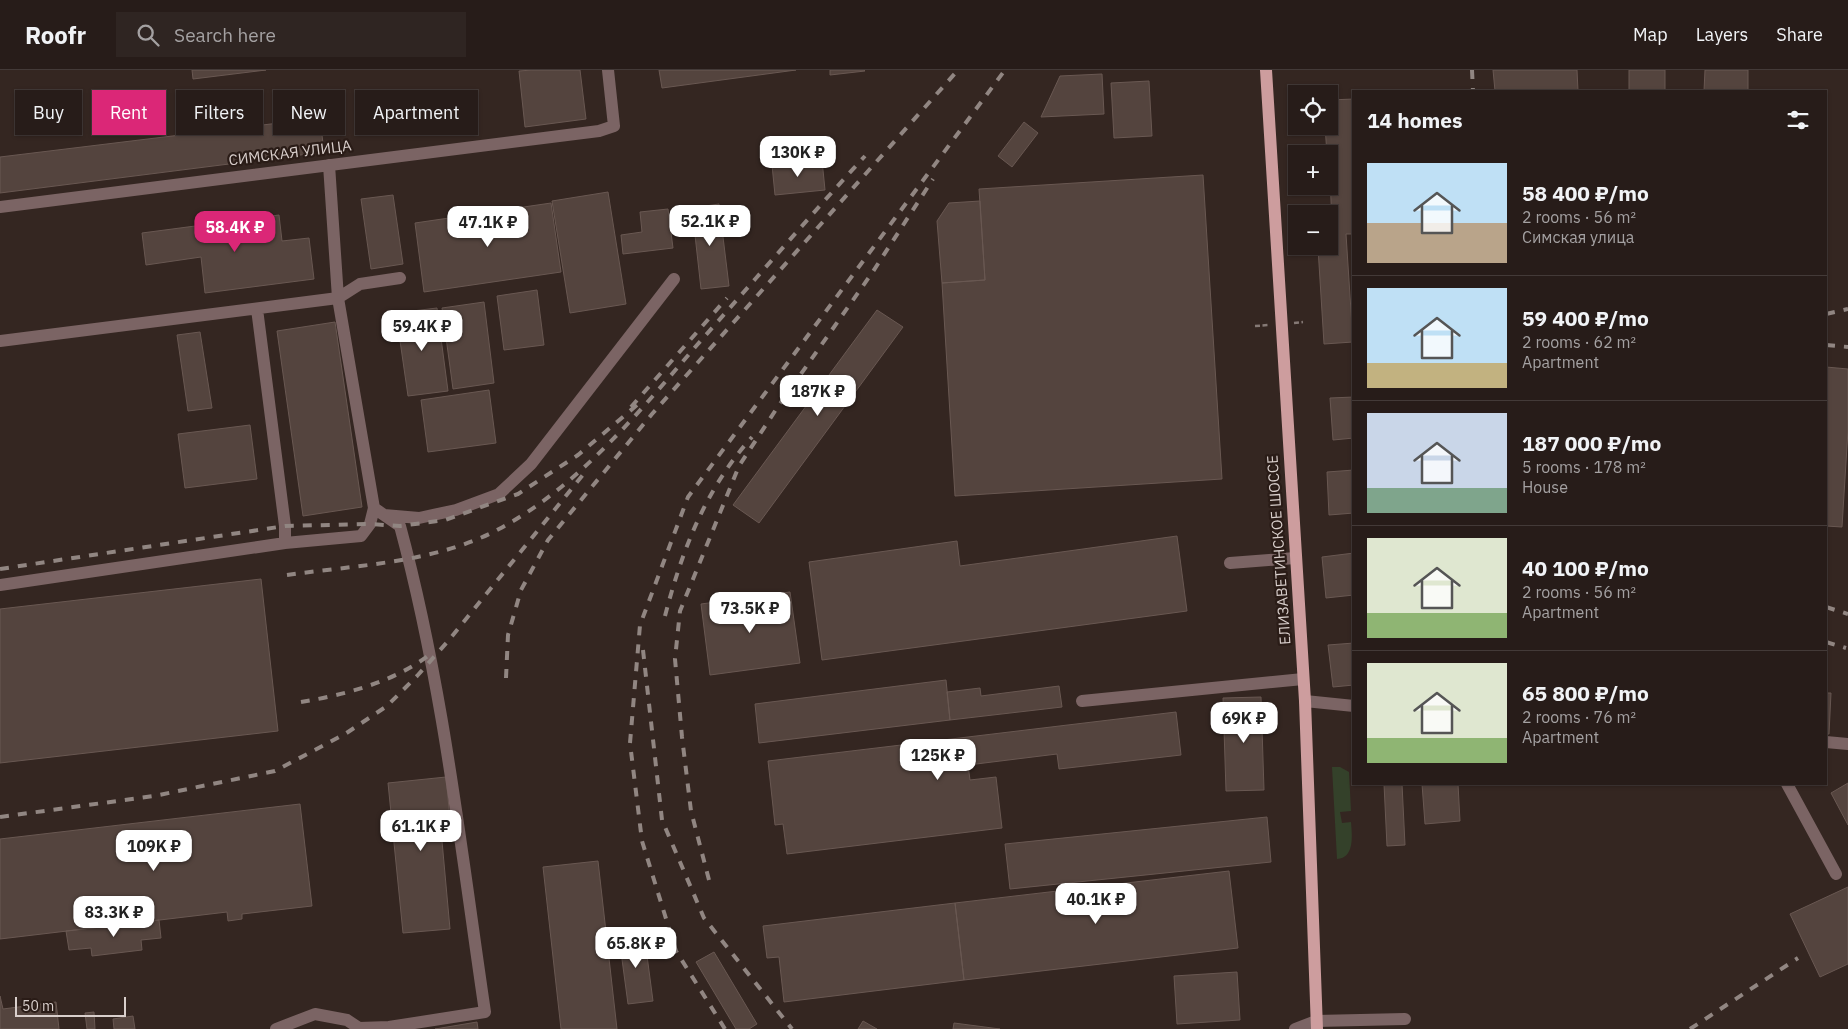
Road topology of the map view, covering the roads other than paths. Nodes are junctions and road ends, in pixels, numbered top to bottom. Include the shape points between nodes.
1 (608, 70) edge
2 (1266, 70) edge
3 (329, 165) junction
4 (0, 207) edge
5 (400, 278) dead end
6 (674, 279) dead end
7 (338, 298) junction
8 (257, 309) junction
9 (0, 341) edge
10 (379, 511) junction
11 (286, 543) junction
12 (1296, 558) junction
13 (1230, 563) dead end
14 (0, 585) edge
15 (1303, 679) junction
16 (1082, 701) dead end
17 (1305, 701) junction
18 (1352, 706) edge
19 (1827, 742) edge
20 (1848, 744) edge
21 (1788, 785) edge
22 (1836, 874) dead end
23 (1405, 1019) dead end
24 (1316, 1025) edge
25 (276, 1029) edge
26 (1295, 1029) edge

1 - 3 street, СИМСКАЯ УЛИЦА via 614,126 599,131
2 - 12 main road, ЕЛИЗАВЕТИНСКОЕ ШОССЕ
3 - 4 street, СИМСКАЯ УЛИЦА
3 - 7 street
5 - 7 street via 360,284
6 - 10 street via 531,464 499,494 456,510 419,518
7 - 8 street
7 - 10 street
8 - 9 street
8 - 11 street
10 - 11 street via 361,536
10 - 25 street via 400,526 441,713 486,1012 389,1027 359,1028 347,1020 315,1014
11 - 14 street
12 - 13 street
12 - 15 main road, ЕЛИЗАВЕТИНСКОЕ ШОССЕ
15 - 16 street
15 - 17 main road, ЕЛИЗАВЕТИНСКОЕ ШОССЕ
17 - 18 street
17 - 24 main road, ЕЛИЗАВЕТИНСКОЕ ШОССЕ
19 - 20 street
21 - 22 street
23 - 24 street
24 - 26 street

